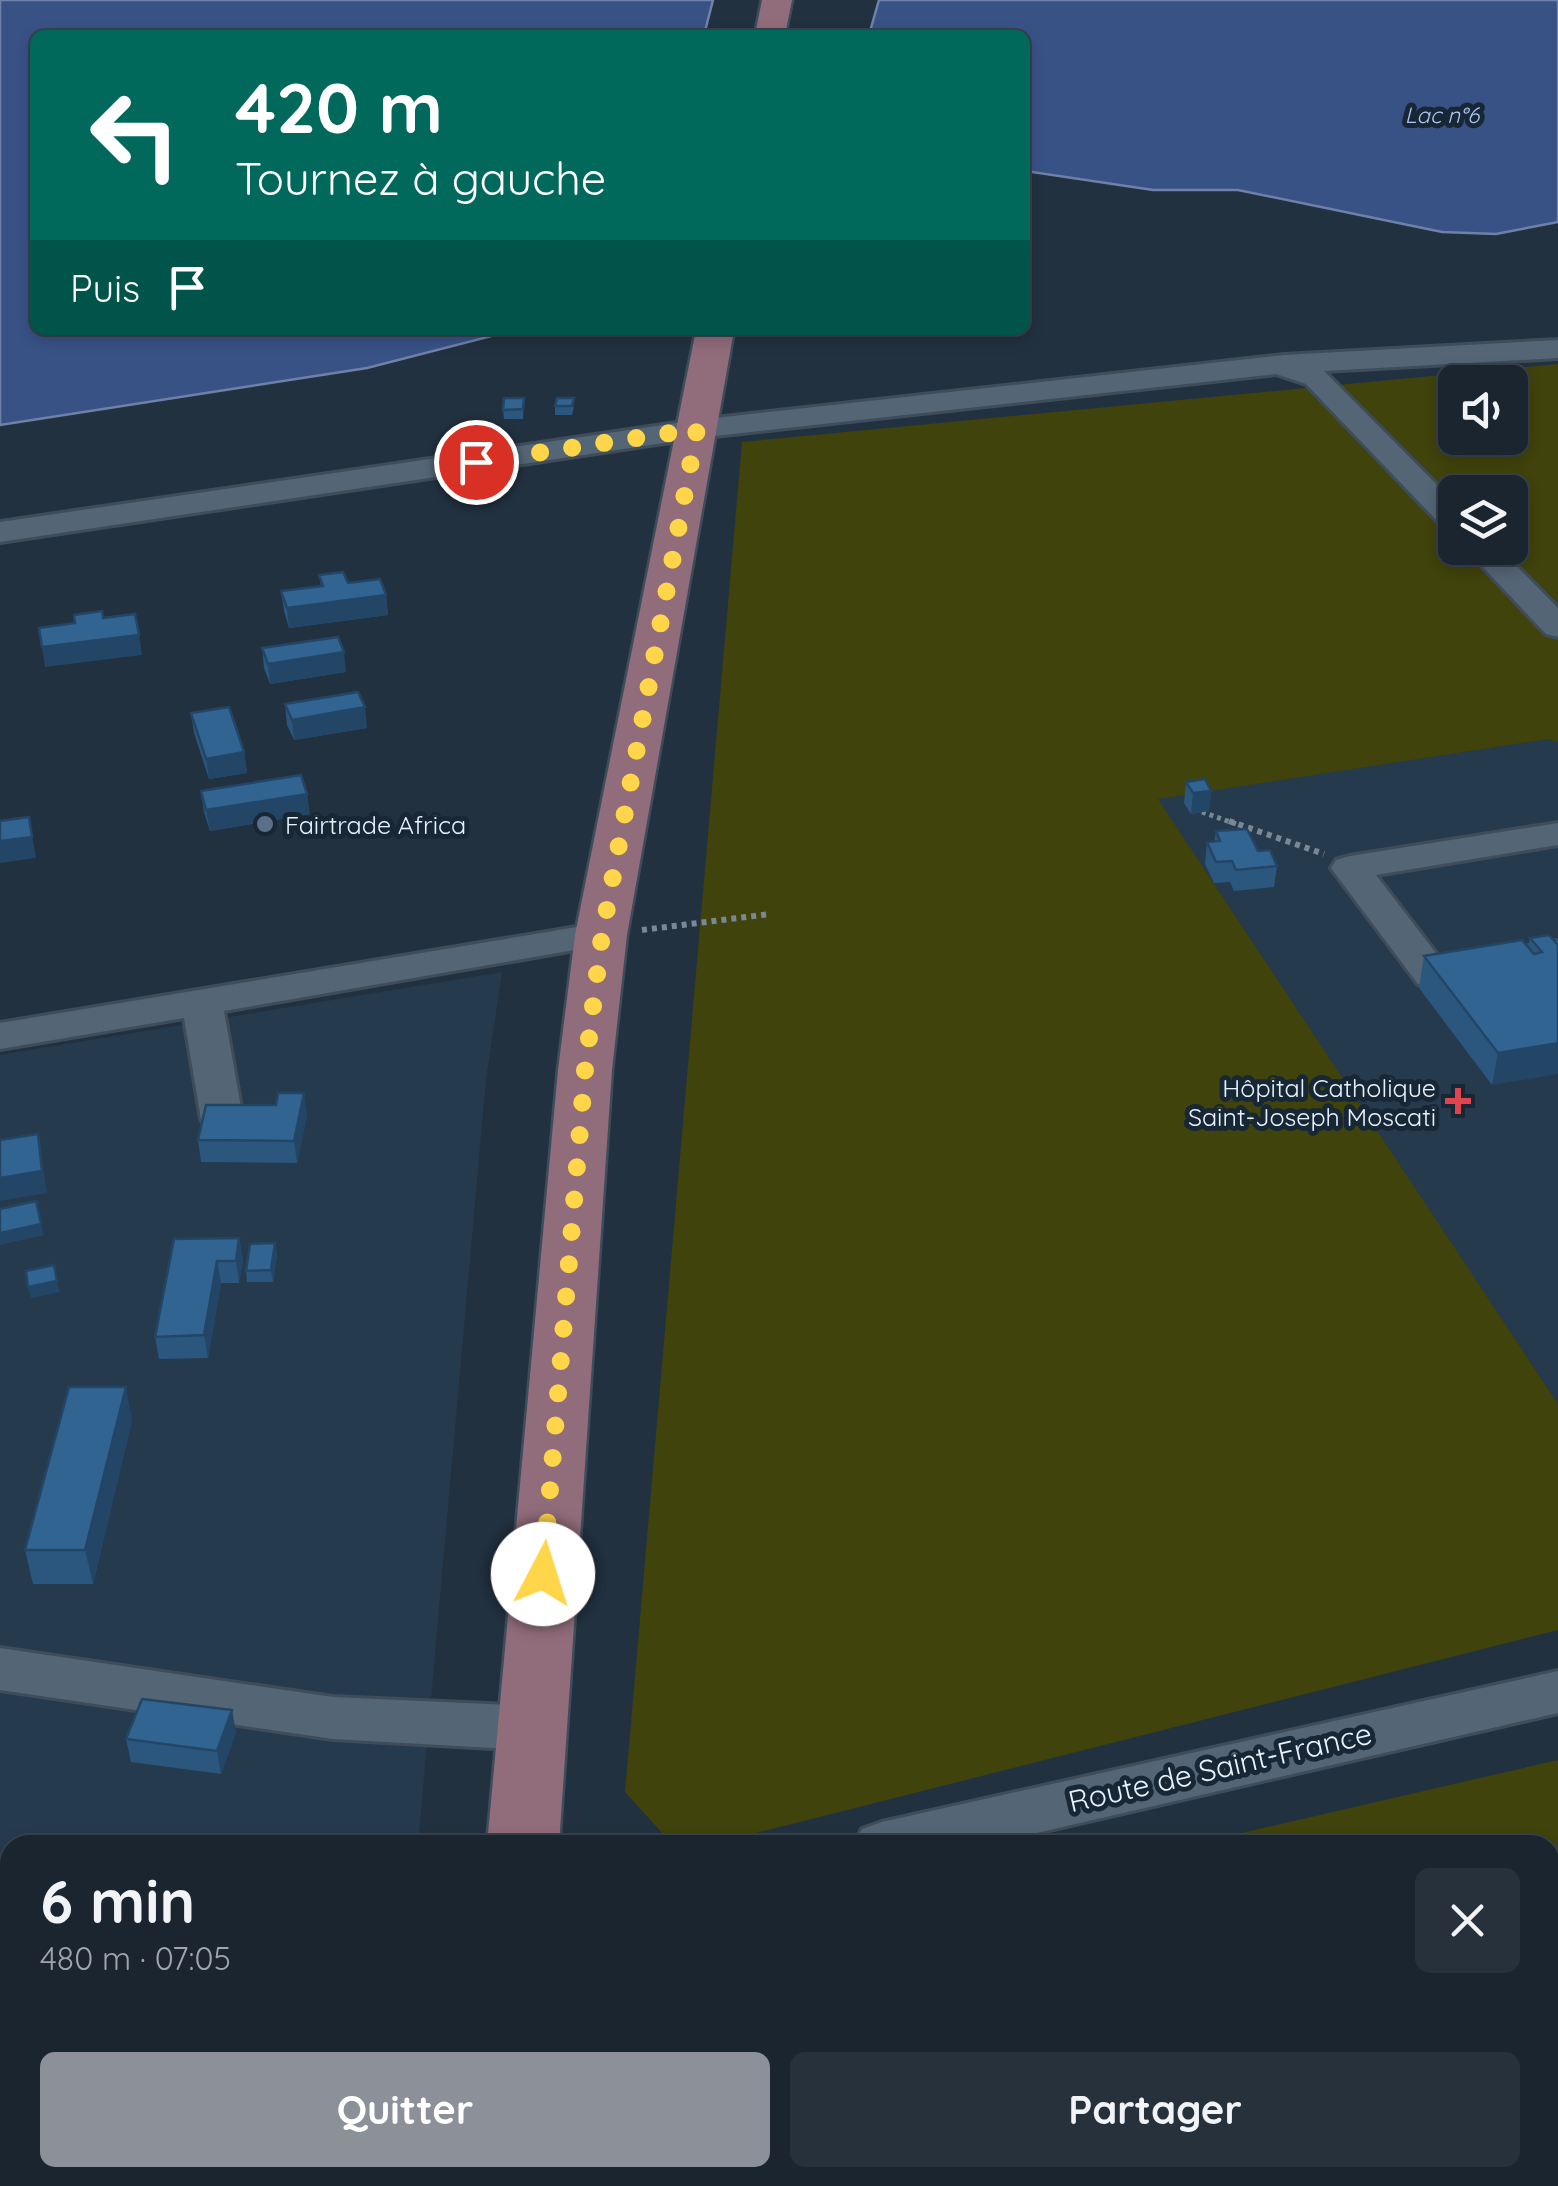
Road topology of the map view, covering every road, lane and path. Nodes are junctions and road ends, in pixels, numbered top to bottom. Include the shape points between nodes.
1 (777, 0) edge
2 (771, 30) edge
3 (714, 335) edge
4 (1558, 350) edge
5 (1276, 364) junction
6 (697, 429) junction
7 (1438, 504) edge
8 (0, 532) edge
9 (1498, 565) edge
10 (1558, 627) edge
11 (1202, 812) edge
12 (1558, 834) edge
13 (1359, 866) junction
14 (770, 914) dead end
15 (602, 935) junction
16 (1558, 953) edge
17 (202, 1004) junction
18 (0, 1036) edge
19 (222, 1119) edge
20 (0, 1669) edge
21 (1558, 1692) edge
22 (530, 1728) junction
23 (524, 1835) edge
24 (926, 1835) edge

1 - 2 main road
3 - 6 main road
4 - 5 street
5 - 6 street
5 - 7 street via 1316,378
6 - 8 street
6 - 15 main road
9 - 10 street
11 - 13 path
12 - 13 street
13 - 16 street via 1350,868 1432,975
14 - 15 path
15 - 17 street
15 - 22 main road
17 - 18 street
17 - 19 street
20 - 22 street via 333,1718
21 - 24 street, Route de Saint-France
22 - 23 main road

